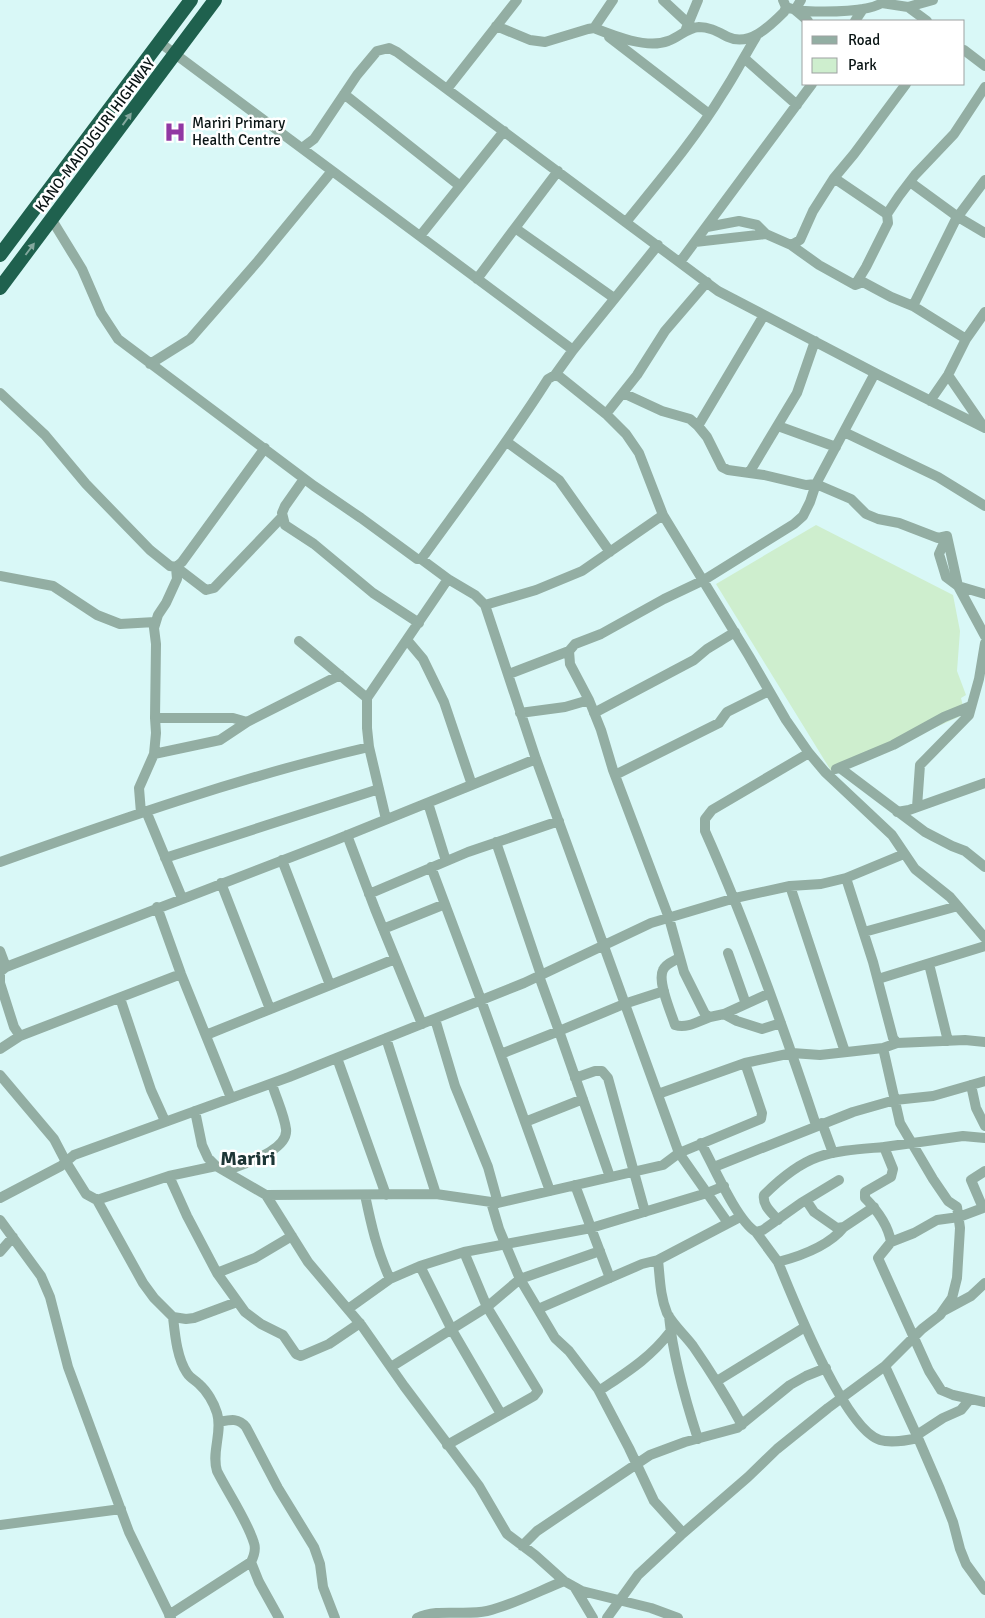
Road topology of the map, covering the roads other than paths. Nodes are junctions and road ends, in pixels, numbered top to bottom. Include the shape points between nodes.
1 (191, 0) edge
2 (215, 0) edge
3 (517, 0) edge
4 (613, 0) edge
5 (698, 0) edge
6 (801, 0) edge
7 (933, 0) edge
8 (666, 1) edge
9 (884, 2) edge
10 (788, 6) edge
11 (908, 8) junction
12 (863, 9) junction
13 (807, 20) edge
14 (856, 20) edge
15 (926, 20) edge
16 (496, 26) junction
17 (689, 27) junction
18 (598, 30) junction
19 (756, 37) junction
20 (159, 42) junction
21 (965, 51) edge
22 (174, 55) junction
23 (744, 58) junction
24 (985, 66) edge
25 (811, 85) edge
26 (905, 85) edge
27 (985, 87) edge
28 (447, 89) junction
29 (344, 94) junction
30 (797, 105) junction
31 (709, 114) junction
32 (504, 131) junction
33 (302, 148) junction
34 (332, 171) junction
35 (558, 171) junction
36 (834, 178) junction
37 (985, 180) edge
38 (910, 182) junction
39 (460, 186) junction
40 (888, 214) junction
41 (958, 216) junction
42 (52, 220) junction
43 (626, 222) junction
44 (706, 227) junction
45 (515, 228) junction
46 (985, 233) edge
47 (766, 234) junction
48 (420, 236) junction
49 (695, 242) junction
50 (658, 245) junction
51 (791, 245) junction
52 (0, 255) edge
53 (680, 262) junction
54 (477, 279) junction
55 (707, 282) junction
56 (855, 285) junction
57 (0, 288) edge
58 (614, 298) junction
59 (913, 306) junction
60 (985, 312) edge
61 (764, 315) junction
62 (966, 339) junction
63 (815, 342) junction
64 (573, 350) junction
65 (150, 364) junction
66 (875, 373) junction
67 (555, 375) junction
68 (948, 375) junction
69 (0, 393) edge
70 (623, 393) junction
71 (930, 400) junction
72 (606, 414) junction
73 (698, 426) junction
74 (778, 426) junction
75 (984, 427) edge
76 (844, 432) junction
77 (507, 442) junction
78 (836, 447) junction
79 (265, 448) junction
80 (749, 473) junction
81 (304, 479) junction
82 (816, 484) junction
83 (985, 506) edge
84 (663, 515) junction
85 (282, 517) junction
86 (610, 552) junction
87 (421, 559) junction
88 (176, 567) junction
89 (0, 576) edge
90 (448, 579) junction
91 (704, 580) junction
92 (958, 586) junction
93 (985, 594) edge
94 (485, 605) junction
95 (156, 622) junction
96 (419, 623) junction
97 (734, 632) junction
98 (985, 636) edge
99 (407, 640) junction
100 (299, 641) dead end
101 (985, 643) edge
102 (569, 651) junction
103 (509, 674) junction
104 (340, 675) junction
105 (769, 691) junction
106 (985, 696) edge
107 (367, 698) junction
108 (589, 700) junction
109 (973, 703) junction
110 (594, 712) junction
111 (520, 713) junction
112 (155, 718) junction
113 (247, 722) junction
114 (369, 747) junction
115 (809, 753) junction
116 (154, 754) junction
117 (536, 759) junction
118 (840, 768) junction
119 (825, 772) junction
120 (615, 775) junction
121 (985, 783) edge
122 (472, 785) junction
123 (379, 789) junction
124 (428, 803) junction
125 (917, 807) junction
126 (143, 812) junction
127 (897, 812) junction
128 (386, 819) junction
129 (559, 821) junction
130 (348, 835) junction
131 (496, 842) junction
132 (904, 854) junction
133 (165, 858) junction
134 (282, 860) junction
135 (446, 861) junction
136 (0, 862) edge
137 (431, 867) junction
138 (985, 867) edge
139 (846, 878) junction
140 (221, 883) junction
141 (790, 886) junction
142 (369, 894) junction
143 (182, 898) junction
144 (735, 898) junction
145 (445, 904) junction
146 (958, 906) junction
147 (157, 907) junction
148 (669, 918) junction
149 (383, 929) junction
150 (864, 932) junction
151 (985, 938) edge
152 (604, 945) junction
153 (985, 946) edge
154 (0, 951) edge
155 (728, 953) dead end
156 (679, 958) junction
157 (395, 959) junction
158 (929, 964) junction
159 (6, 967) junction
160 (182, 974) junction
161 (540, 975) junction
162 (878, 979) junction
163 (0, 983) edge
164 (330, 985) junction
165 (664, 991) junction
166 (770, 993) junction
167 (120, 998) junction
168 (481, 1000) junction
169 (624, 1004) junction
170 (746, 1004) junction
171 (270, 1009) junction
172 (724, 1014) junction
173 (710, 1017) junction
174 (435, 1019) junction
175 (422, 1024) junction
176 (780, 1024) junction
177 (559, 1031) junction
178 (206, 1035) junction
179 (20, 1036) junction
180 (386, 1038) junction
181 (948, 1040) junction
182 (985, 1042) edge
183 (897, 1043) junction
184 (883, 1048) junction
185 (0, 1049) edge
186 (845, 1052) junction
187 (792, 1053) junction
188 (501, 1054) junction
189 (337, 1058) junction
190 (745, 1063) junction
191 (0, 1075) edge
192 (575, 1078) junction
193 (985, 1081) edge
194 (272, 1084) junction
195 (971, 1085) junction
196 (658, 1094) junction
197 (231, 1098) junction
198 (583, 1099) junction
199 (895, 1100) junction
200 (195, 1111) junction
201 (166, 1121) junction
202 (525, 1122) junction
203 (819, 1124) junction
204 (985, 1126) edge
205 (985, 1138) edge
206 (701, 1143) junction
207 (913, 1144) junction
208 (884, 1147) junction
209 (679, 1153) junction
210 (833, 1153) junction
211 (66, 1162) junction
212 (216, 1166) junction
213 (714, 1167) junction
214 (226, 1171) junction
215 (635, 1171) junction
216 (985, 1171) edge
217 (169, 1176) junction
218 (610, 1177) junction
219 (839, 1180) dead end
220 (575, 1185) junction
221 (724, 1186) junction
222 (550, 1191) junction
223 (707, 1193) junction
224 (436, 1194) junction
225 (266, 1195) junction
226 (365, 1195) junction
227 (386, 1195) junction
228 (0, 1198) edge
229 (97, 1200) junction
230 (806, 1200) junction
231 (495, 1202) junction
232 (874, 1207) junction
233 (645, 1212) junction
234 (740, 1217) junction
235 (959, 1217) junction
236 (0, 1220) edge
237 (778, 1220) junction
238 (728, 1223) junction
239 (844, 1227) junction
240 (591, 1228) junction
241 (756, 1232) junction
242 (292, 1236) junction
243 (13, 1237) junction
244 (891, 1242) junction
245 (505, 1245) junction
246 (600, 1251) junction
247 (0, 1252) edge
248 (464, 1252) junction
249 (658, 1260) junction
250 (778, 1262) junction
251 (420, 1266) junction
252 (217, 1273) junction
253 (610, 1278) junction
254 (390, 1279) junction
255 (520, 1279) junction
256 (985, 1282) edge
257 (237, 1302) junction
258 (487, 1307) junction
259 (348, 1309) junction
260 (538, 1309) junction
261 (944, 1311) junction
262 (668, 1315) junction
263 (174, 1317) junction
264 (360, 1323) junction
265 (805, 1327) junction
266 (452, 1330) junction
267 (670, 1332) junction
268 (914, 1338) junction
269 (885, 1366) junction
270 (391, 1367) junction
271 (826, 1368) junction
272 (717, 1381) junction
273 (599, 1391) junction
274 (841, 1399) junction
275 (970, 1399) junction
276 (985, 1402) edge
277 (501, 1414) junction
278 (219, 1422) junction
279 (742, 1425) junction
280 (918, 1436) junction
281 (698, 1438) junction
282 (447, 1445) junction
283 (637, 1464) junction
284 (121, 1509) junction
285 (0, 1526) edge
286 (683, 1533) junction
287 (522, 1546) junction
288 (251, 1562) junction
289 (564, 1580) junction
290 (574, 1588) junction
291 (985, 1590) edge
292 (620, 1601) junction
293 (478, 1615) edge
294 (170, 1617) edge
295 (279, 1618) edge
296 (335, 1618) edge
297 (417, 1618) edge
298 (594, 1618) edge
299 (606, 1618) edge
300 (678, 1618) edge

1 - 20 highway, KANO-MAIDUGURI HIGHWAY
2 - 22 highway, KANO-MAIDUGURI HIGHWAY
3 - 16 street
4 - 18 street
5 - 17 street
6 - 10 street
7 - 11 street
8 - 17 street
9 - 11 street
9 - 12 street
10 - 12 street via 817,12
10 - 13 street
10 - 19 street
11 - 15 street
12 - 14 street
16 - 18 street via 530,40 545,42 588,28
16 - 28 street
17 - 18 street via 675,39 664,43 642,43
17 - 19 street via 712,28 735,39
18 - 31 street
19 - 23 street
20 - 22 street
20 - 52 highway, KANO-MAIDUGURI HIGHWAY
21 - 24 street
22 - 33 street
42 -> 22 highway, KANO-MAIDUGURI HIGHWAY
23 - 30 street
23 - 31 street
25 - 30 street
26 - 36 street
27 - 38 street via 950,139
28 - 29 street via 389,48 377,51
28 - 32 street
29 - 33 street via 314,139
29 - 39 street
30 - 44 street
31 - 43 street
32 - 35 street
32 - 39 street
33 - 34 street
34 - 48 street
34 - 65 street via 190,339
35 - 43 street
35 - 45 street
36 - 40 street
36 - 51 street via 800,240
37 - 41 street
38 - 40 street
38 - 41 street
39 - 48 street
40 - 56 street via 885,229
41 - 46 street
41 - 59 street
57 -> 42 highway, KANO-MAIDUGURI HIGHWAY
42 - 65 street via 118,339
43 - 50 street
44 - 47 street via 739,221 757,225
44 - 49 street
45 - 54 street
45 - 58 street
47 - 49 street
47 - 51 street
48 - 54 street
49 - 53 street
50 - 53 street
50 - 58 street
51 - 56 street
53 - 55 street
54 - 64 street
55 - 61 street
55 - 70 street via 665,331
56 - 59 street via 862,282
58 - 64 street
59 - 62 street
60 - 62 street
61 - 63 street
61 - 73 street
62 - 68 street
63 - 66 street
63 - 74 street via 797,393
64 - 67 street
65 - 79 street
66 - 71 street
66 - 76 street
67 - 72 street
67 - 77 street via 548,379
68 - 71 street
68 - 75 street
69 - 88 street via 46,434 86,484 150,550
70 - 72 street
70 - 73 street
71 - 75 street
72 - 84 street via 626,434 639,454
73 - 80 street via 722,467
74 - 78 street
74 - 80 street
76 - 78 street
76 - 83 street via 938,477
77 - 86 street via 559,480
77 - 87 street
78 - 82 street
79 - 81 street
79 - 88 street
80 - 82 street via 806,485
81 - 85 street via 285,506
81 - 87 street via 409,555
82 - 91 street via 803,516
82 - 92 street via 851,500 866,514 878,519 899,523 938,538 947,536 939,554 946,577
84 - 86 street
84 - 91 street
85 - 88 street via 214,588 206,590
85 - 96 street via 285,525 314,544 373,593
86 - 94 street via 582,571 536,590
87 - 90 street
88 - 95 street via 177,579
89 - 95 street via 53,586 97,615 120,624
90 - 94 street via 475,594
90 - 96 street
91 - 97 street
91 - 102 street via 601,634 575,644
92 - 93 street
92 - 98 street
94 - 103 street
95 - 112 street
96 - 99 street
97 - 105 street
97 - 110 street via 694,660
99 - 107 street
99 - 122 street via 423,659 444,702
100 - 104 street
101 - 109 street
102 - 103 street
102 - 108 street via 570,664
103 - 111 street
104 - 107 street
104 - 113 street
105 - 115 street
105 - 120 street via 727,712 719,723
106 - 109 street
107 - 114 street
108 - 110 street
108 - 111 street
109 - 118 street
109 - 125 street via 970,715 920,765
110 - 120 street
111 - 117 street
112 - 113 street via 233,718
112 - 116 street
113 - 116 street via 220,740
114 - 123 street
114 - 126 street via 314,760
115 - 119 street
115 - 144 street via 712,810 705,819 705,831
116 - 126 street via 139,788
117 - 122 street
117 - 129 street
118 - 119 street
118 - 127 street
119 - 132 street via 892,836
120 - 148 street
121 - 125 street
122 - 124 street
123 - 128 street
123 - 133 street
124 - 128 street
124 - 135 street
125 - 127 street
126 - 133 street
126 - 136 street
127 - 138 street via 925,832 965,851
128 - 130 street
129 - 131 street
129 - 152 street
130 - 134 street
130 - 142 street
131 - 135 street
131 - 161 street
132 - 139 street
132 - 146 street via 915,869
133 - 143 street
134 - 140 street
134 - 164 street
135 - 137 street
137 - 142 street
137 - 145 street
139 - 141 street
139 - 150 street
140 - 143 street
140 - 171 street
141 - 144 street
141 - 186 street
142 - 149 street
143 - 147 street
144 - 148 street
144 - 166 street
145 - 149 street
145 - 168 street
146 - 150 street
146 - 151 street
147 - 159 street
147 - 160 street
148 - 152 street
148 - 156 street
149 - 157 street
150 - 162 street
152 - 161 street
152 - 169 street
153 - 158 street
154 - 159 street
155 - 170 street
156 - 165 street via 663,969 660,981
156 - 173 street via 705,1014
157 - 164 street
157 - 175 street
158 - 162 street
158 - 181 street
159 - 163 street via 0,972
160 - 167 street
160 - 178 street
161 - 168 street
161 - 177 street
162 - 183 street
163 - 179 street
164 - 171 street
165 - 169 street
165 - 173 street via 675,1025 686,1026
166 - 170 street
166 - 176 street
167 - 179 street
167 - 201 street via 151,1090
168 - 174 street
168 - 188 street
169 - 177 street
169 - 196 street
170 - 172 street
171 - 178 street
172 - 173 street
172 - 176 street via 762,1029
174 - 175 street
174 - 231 street via 455,1086 488,1167
175 - 180 street
176 - 187 street
177 - 188 street
177 - 192 street
178 - 197 street
179 - 185 street
180 - 189 street
180 - 224 street
181 - 182 street
181 - 183 street
183 - 184 street
184 - 186 street
184 - 199 street
186 - 187 street via 820,1055
187 - 190 street
187 - 203 street
188 - 202 street
189 - 194 street
189 - 227 street
190 - 196 street
190 - 206 street via 762,1113 761,1119
191 - 211 street via 54,1139
192 - 198 street
192 - 215 street via 595,1071 602,1071 608,1078
193 - 195 street
194 - 197 street
194 - 214 street via 286,1130 284,1141 274,1150
195 - 199 street via 933,1096
195 - 204 street via 976,1108
196 - 209 street
197 - 200 street
198 - 202 street
198 - 218 street
199 - 203 street
199 - 207 street via 900,1123
200 - 201 street
200 - 212 street via 202,1145
201 - 211 street via 74,1155
202 - 222 street
203 - 210 street
203 - 213 street
205 - 207 street via 963,1136
206 - 209 street
206 - 213 street
207 - 208 street
207 - 235 street via 933,1179 957,1207
208 - 210 street
208 - 232 street via 893,1169 891,1176 865,1192 865,1198
209 - 215 street via 663,1165
209 - 223 street
210 - 237 street via 800,1166 764,1195 765,1205
211 - 228 street
211 - 229 street via 86,1194
212 - 214 street
212 - 217 street
213 - 221 street
214 - 225 street
215 - 218 street
215 - 233 street
216 - 235 street via 971,1180 983,1208
217 - 229 street
217 - 252 street
218 - 220 street
219 - 230 street
220 - 222 street
220 - 240 street
221 - 223 street
221 - 234 street
222 - 231 street
223 - 233 street
223 - 238 street
224 - 227 street
224 - 231 street
225 - 226 street
225 - 242 street
226 - 227 street
226 - 254 street via 380,1259
229 - 263 street via 143,1283
230 - 237 street
230 - 239 street via 826,1222 837,1228
231 - 245 street
232 - 239 street
232 - 244 street via 889,1231
233 - 240 street
234 - 238 street
234 - 241 street
235 - 244 street via 937,1220
235 - 261 street via 957,1278 952,1298
236 - 243 street
237 - 241 street
238 - 249 street
239 - 250 street via 814,1250
240 - 245 street
240 - 246 street
241 - 250 street
242 - 252 street via 255,1258
242 - 259 street via 308,1262
243 - 247 street
243 - 284 street via 41,1276 50,1297 68,1367
244 - 268 street via 878,1258
245 - 248 street
245 - 255 street
246 - 253 street
246 - 255 street
248 - 251 street
248 - 258 street
249 - 253 street
249 - 262 street
250 - 265 street
251 - 254 street
251 - 266 street
252 - 257 street
253 - 260 street
254 - 259 street
255 - 258 street
255 - 260 street
256 - 261 street via 971,1296
257 - 263 street via 194,1318
257 - 264 street via 245,1312 283,1336 301,1356 329,1344
258 - 266 street
258 - 277 street via 538,1391
259 - 264 street
260 - 273 street via 555,1338
261 - 268 street
262 - 267 street
262 - 272 street
263 - 278 street via 185,1369 204,1388
264 - 270 street
265 - 271 street
265 - 272 street
266 - 270 street
266 - 277 street
267 - 273 street via 642,1363
267 - 281 street
268 - 269 street
268 - 275 street via 941,1390
269 - 274 street
269 - 280 street
270 - 282 street
271 - 274 street
271 - 279 street via 790,1386
272 - 279 street
273 - 283 street
274 - 280 street via 861,1426 881,1440 907,1441
274 - 286 street via 777,1449
275 - 276 street
275 - 280 street via 961,1410
277 - 282 street
278 - 288 street via 215,1464 254,1544
278 - 296 street via 234,1420 246,1427 314,1547 323,1587
279 - 281 street
280 - 291 street via 953,1522 966,1564
281 - 283 street via 659,1450
282 - 287 street via 479,1486 507,1534
283 - 286 street via 654,1501
283 - 287 street via 545,1525
284 - 285 street
284 - 294 street via 132,1540
286 - 292 street via 638,1575
287 - 289 street
288 - 294 street
288 - 295 street
289 - 290 street
289 - 293 street
290 - 292 street
290 - 298 street
292 - 299 street
292 - 300 street
293 - 297 street via 432,1614

